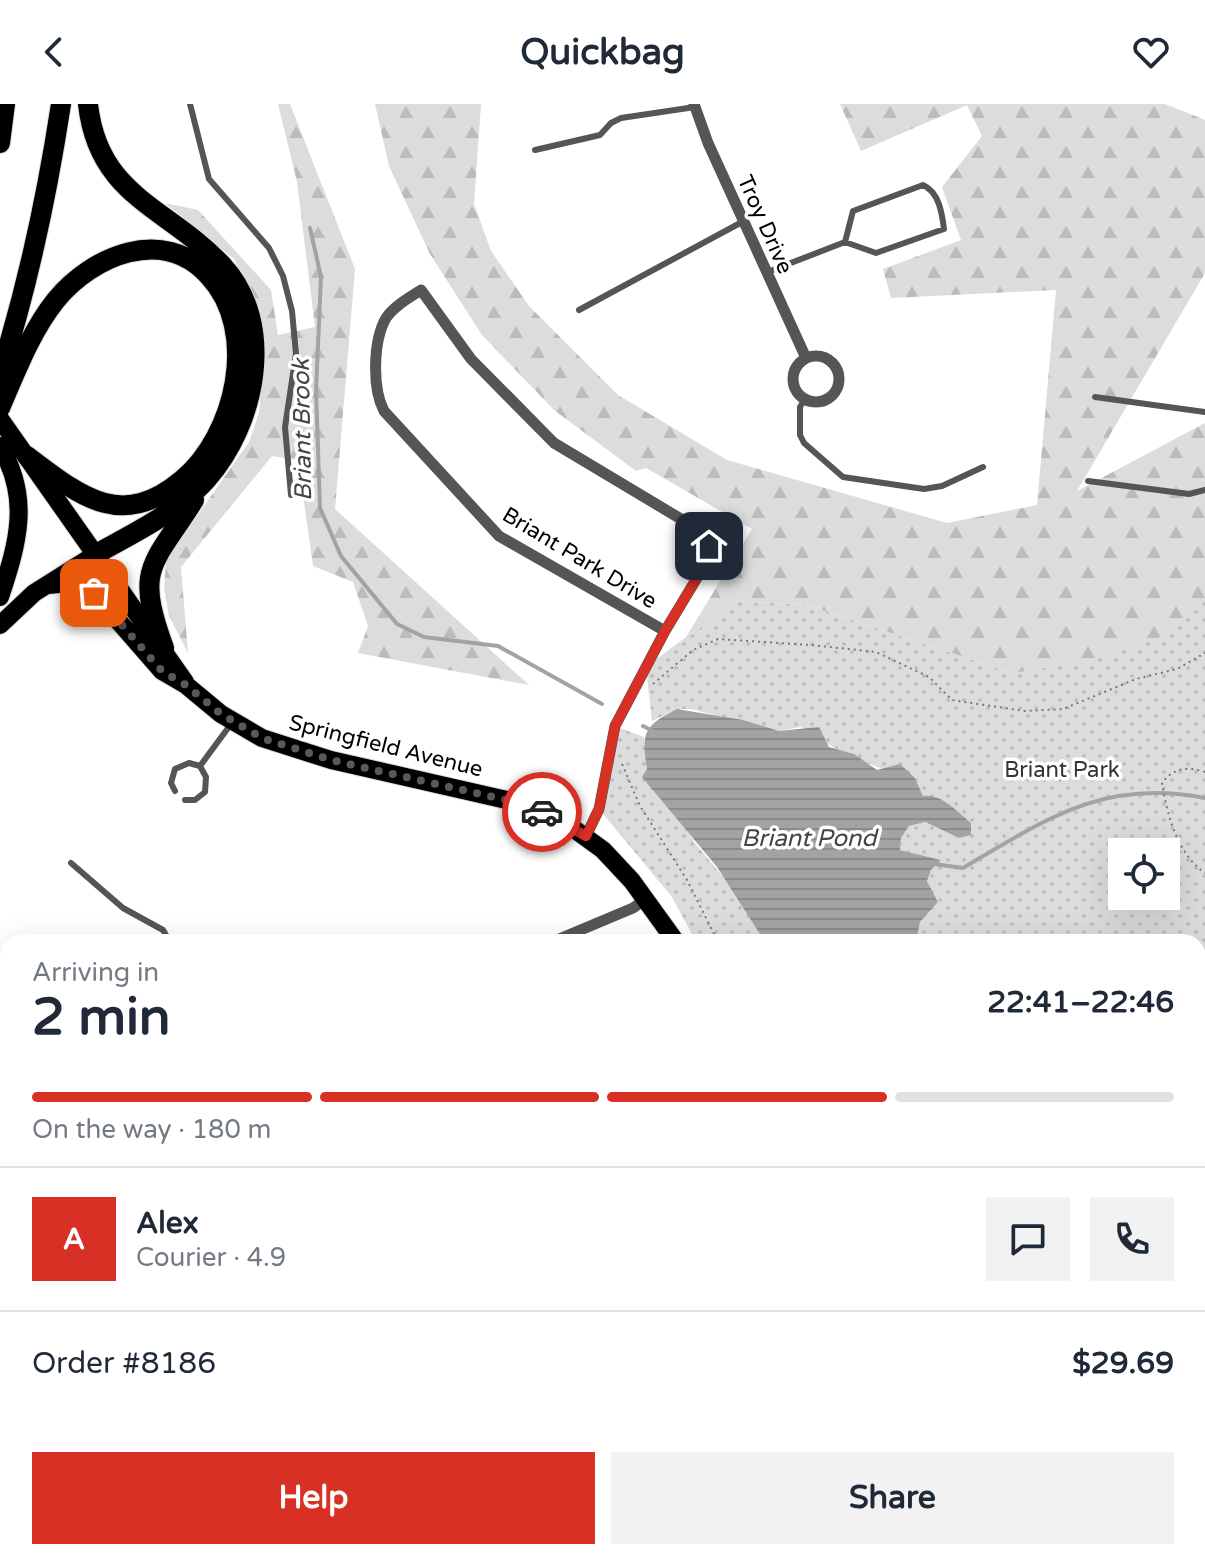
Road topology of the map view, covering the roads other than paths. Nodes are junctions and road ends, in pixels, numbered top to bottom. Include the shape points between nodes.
1 (5, 104) edge
2 (61, 104) edge
3 (88, 104) edge
4 (190, 104) edge
5 (695, 105) edge
6 (0, 143) edge
7 (535, 150) dead end
8 (742, 222) junction
9 (845, 242) junction
10 (765, 273) junction
11 (579, 310) dead end
12 (806, 358) junction
13 (0, 374) edge
14 (1095, 397) dead end
15 (805, 399) junction
16 (0, 408) edge
17 (1205, 412) edge
18 (0, 419) edge
19 (0, 446) edge
20 (27, 456) junction
21 (983, 467) dead end
22 (206, 480) junction
23 (1088, 481) dead end
24 (1205, 490) edge
25 (291, 495) dead end
26 (96, 554) junction
27 (48, 585) junction
28 (0, 597) edge
29 (0, 625) edge
30 (665, 631) junction
31 (164, 648) junction
32 (186, 685) junction
33 (233, 721) junction
34 (200, 766) junction
35 (175, 791) dead end
36 (185, 800) dead end
37 (586, 836) junction
38 (71, 863) dead end
39 (646, 899) junction
40 (165, 934) edge
41 (571, 934) edge
42 (670, 934) edge

1 - 6 highway
2 - 13 highway via 41,220
3 - 22 highway via 95,141 111,172 224,268 247,310 254,352 249,399 237,434
4 - 25 lane via 209,179 269,248 283,276 296,354 285,427
5 - 7 lane via 621,118 600,135
5 - 8 street, Troy Drive
8 - 10 street, Troy Drive
8 - 11 lane
9 - 9 lane via 876,253 944,229 941,208 930,187 923,185 853,211
9 - 10 lane
10 - 12 street, Troy Drive
12 - 15 street via 793,374 795,388
12 - 15 street via 829,359 840,380 828,399
14 - 17 lane
15 - 21 lane via 800,435 843,477 924,489
16 - 20 highway via 44,317 96,264 135,251 165,252 196,265 220,290 235,344 231,401 214,442 180,481 144,502 110,505 83,497
18 - 20 main road, Springfield Avenue
19 - 28 main road via 16,482 21,521
20 - 26 main road, Springfield Avenue
22 - 26 highway via 168,511
22 - 31 highway via 167,535 151,571 152,614
23 - 24 lane via 1189,494
26 - 27 main road
26 - 31 main road, Springfield Avenue
27 - 29 main road
27 - 32 main road, Springfield Avenue via 68,583 94,593 150,660
30 - 30 street, Briant Park Drive via 709,558 704,537 554,443 471,359 421,290 396,307 387,316 380,341 376,385 384,411 499,536
30 - 37 street, Briant Park Drive via 615,726 599,809
31 - 32 main road, Springfield Avenue
32 - 33 main road, Springfield Avenue
33 - 34 lane
33 - 37 main road, Springfield Avenue via 262,738 331,760 524,804
34 - 35 lane via 189,763 175,769
34 - 36 lane via 205,792
37 - 39 main road, Springfield Avenue
38 - 40 lane via 123,908
39 - 41 street
39 - 42 main road, Springfield Avenue

